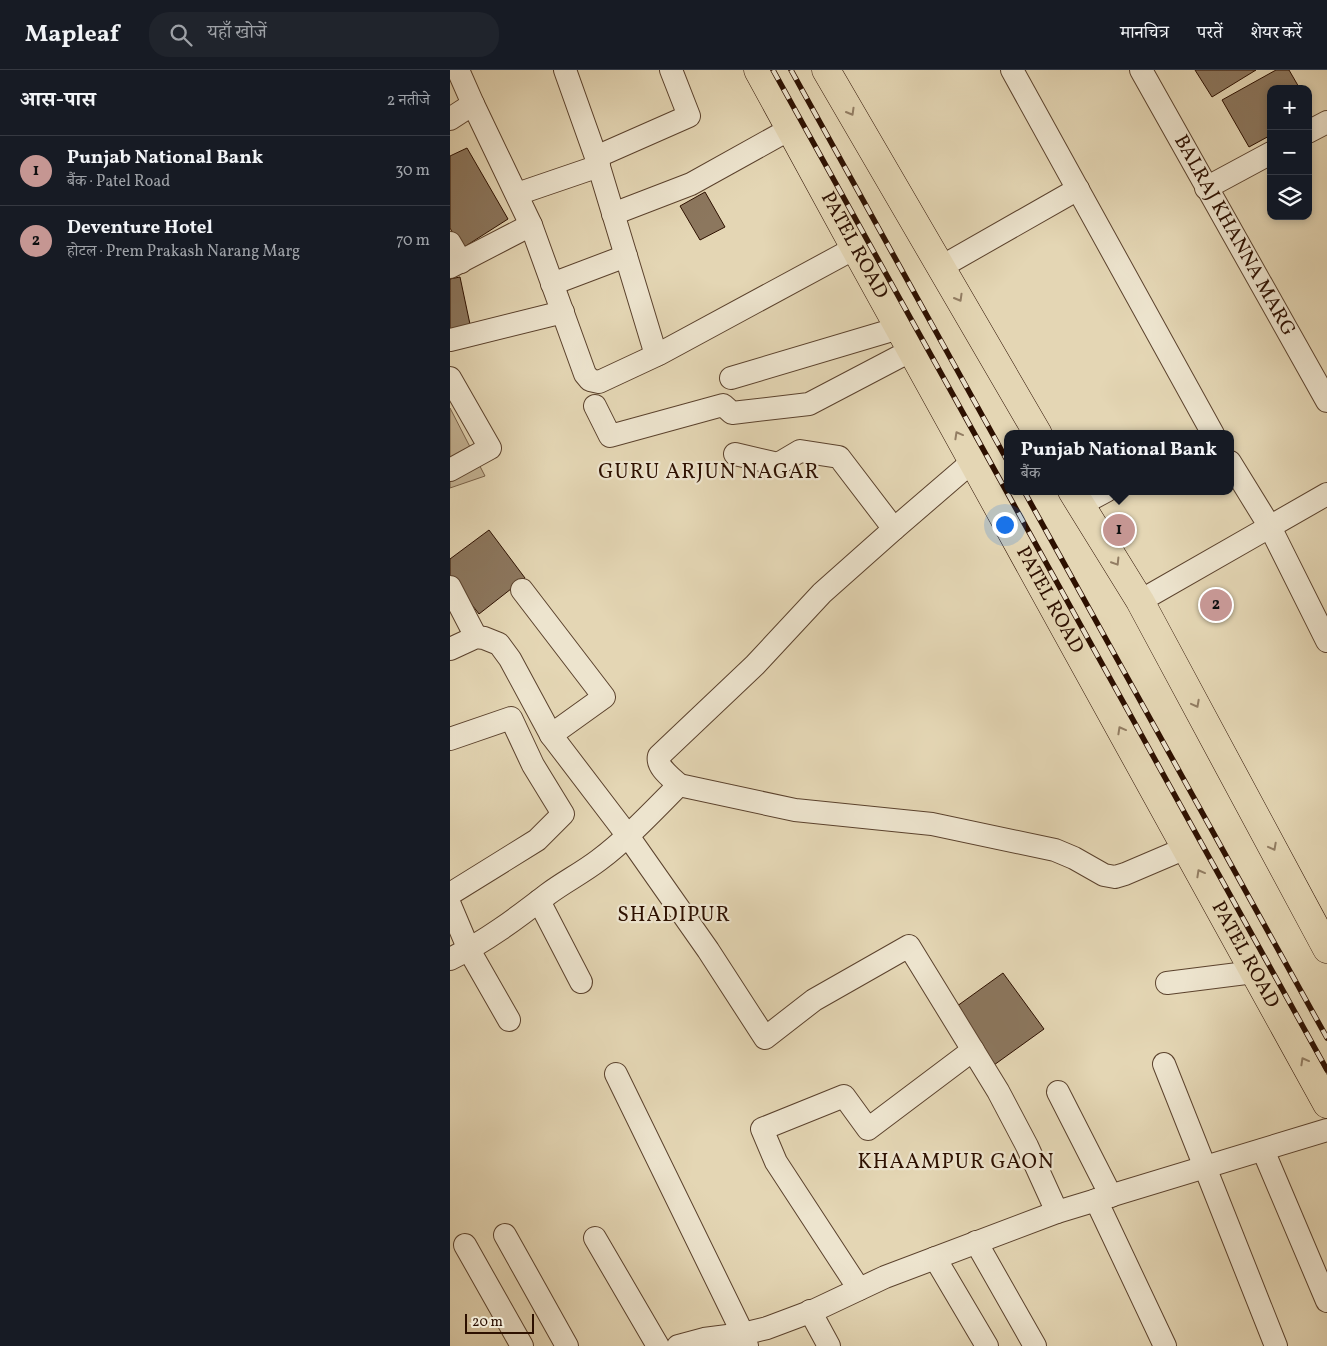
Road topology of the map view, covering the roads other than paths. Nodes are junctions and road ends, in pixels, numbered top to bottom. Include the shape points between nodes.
1 (458, 70) edge
2 (565, 70) edge
3 (671, 70) edge
4 (758, 70) edge
5 (826, 70) edge
6 (1012, 70) edge
7 (1141, 70) edge
8 (473, 104) junction
9 (450, 119) edge
10 (1327, 122) edge
11 (790, 129) junction
12 (1312, 130) edge
13 (1267, 155) edge
14 (597, 162) junction
15 (1206, 188) junction
16 (1078, 189) junction
17 (516, 194) junction
18 (613, 214) junction
19 (531, 225) junction
20 (855, 248) junction
21 (626, 256) junction
22 (454, 257) edge
23 (941, 267) junction
24 (552, 284) junction
25 (563, 312) junction
26 (905, 339) junction
27 (450, 340) edge
28 (656, 355) junction
29 (450, 378) edge
30 (730, 378) dead end
31 (1327, 401) edge
32 (595, 406) dead end
33 (1036, 430) edge
34 (1211, 430) edge
35 (735, 454) dead end
36 (973, 462) junction
37 (1234, 468) edge
38 (450, 470) edge
39 (1327, 494) edge
40 (1089, 495) edge
41 (1076, 498) edge
42 (1270, 527) junction
43 (894, 529) junction
44 (450, 588) edge
45 (522, 590) dead end
46 (1140, 601) junction
47 (476, 637) junction
48 (1327, 640) edge
49 (450, 649) edge
50 (551, 735) junction
51 (450, 739) edge
52 (679, 785) junction
53 (628, 836) junction
54 (1186, 848) junction
55 (450, 894) edge
56 (539, 901) junction
57 (450, 905) edge
58 (1327, 949) edge
59 (460, 954) edge
60 (1254, 972) junction
61 (580, 982) dead end
62 (1167, 983) dead end
63 (509, 1020) dead end
64 (973, 1050) junction
65 (1164, 1064) dead end
66 (616, 1074) dead end
67 (1058, 1092) dead end
68 (1327, 1104) edge
69 (1327, 1130) edge
70 (1263, 1150) junction
71 (1204, 1167) junction
72 (1104, 1198) junction
73 (1057, 1212) junction
74 (505, 1235) dead end
75 (595, 1238) dead end
76 (976, 1242) junction
77 (465, 1245) dead end
78 (935, 1258) junction
79 (859, 1289) junction
80 (1327, 1302) edge
81 (810, 1312) junction
82 (745, 1340) edge
83 (522, 1346) edge
84 (566, 1346) edge
85 (658, 1346) edge
86 (681, 1346) edge
87 (829, 1346) edge
88 (987, 1346) edge
89 (1035, 1346) edge
90 (1165, 1346) edge
91 (1276, 1346) edge

1 - 8 street
2 - 14 street
3 - 14 street via 689,116
4 - 11 main road, PATEL ROAD
5 -> 23 main road
6 - 16 street
7 - 15 street, BALRAJ KHANNA MARG
8 - 9 street
8 - 17 street
10 - 12 street
11 - 18 street via 691,184
11 - 20 main road, PATEL ROAD
13 - 15 street
14 - 17 street
14 - 18 street
15 - 31 street, BALRAJ KHANNA MARG
16 - 23 street
16 - 34 street
17 - 19 street
18 - 21 street
19 - 22 street
19 - 24 street
20 - 26 main road, PATEL ROAD
20 - 28 street
21 - 24 street
21 - 28 street
23 -> 33 main road
24 - 25 street
25 - 27 street
25 - 28 street via 590,380 599,382
26 - 30 street
26 - 32 street via 809,404 732,414 723,405 610,436
36 -> 26 main road, PATEL ROAD
29 - 38 street via 490,448
35 - 43 street via 778,464 800,452 839,456
36 - 43 street
54 -> 36 main road, PATEL ROAD
37 - 42 street
39 - 42 street
40 - 41 street
41 -> 46 main road
42 - 46 street
42 - 48 street
43 - 52 street via 822,593 755,665 659,756 660,765
44 - 47 street
45 - 50 street via 604,696
46 -> 58 main road
47 - 49 street
47 - 50 street via 499,644
50 - 53 street
51 - 55 street via 511,718 533,765 563,814 537,840
52 - 53 street
52 - 54 street via 795,810 932,824 1055,850 1104,875 1115,877
53 - 56 street
53 - 64 street via 765,1038 814,1000 909,946
60 -> 54 main road, PATEL ROAD
56 - 59 street
56 - 61 street
57 - 59 street
59 - 63 street
60 - 62 street
68 -> 60 main road, PATEL ROAD
64 - 73 street via 1027,1146
64 - 79 street via 868,1129 844,1096 762,1128 776,1162
65 - 71 street
66 - 82 street
67 - 72 street
69 - 70 street
70 - 71 street
70 - 80 street
71 - 72 street
71 - 91 street
72 - 73 street
72 - 90 street
73 - 76 street
74 - 84 street
75 - 85 street
76 - 78 street
76 - 89 street
77 - 83 street
78 - 79 street
78 - 88 street
79 - 81 street
81 - 82 street
81 - 87 street
82 - 86 street via 704,1339

